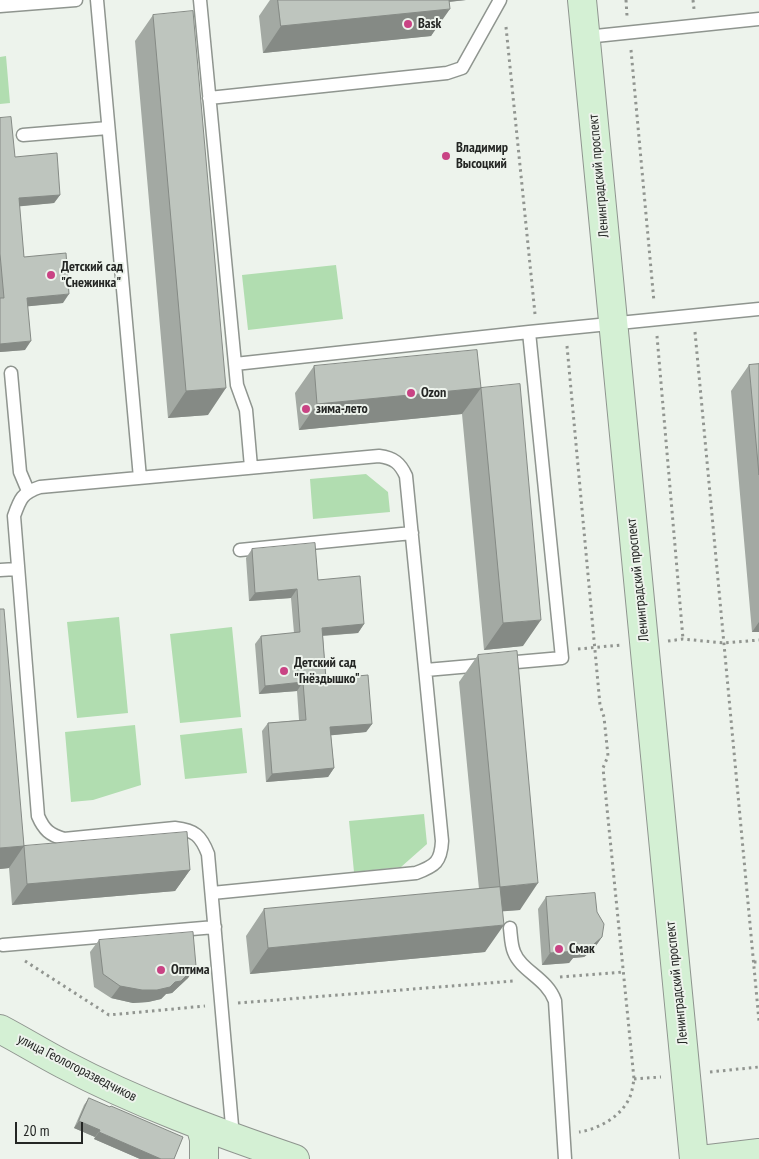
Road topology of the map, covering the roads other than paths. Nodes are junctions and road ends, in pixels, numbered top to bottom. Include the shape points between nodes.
1 (76, 0) edge
2 (97, 0) edge
3 (200, 0) edge
4 (500, 0) edge
5 (582, 0) edge
6 (0, 6) edge
7 (759, 19) edge
8 (586, 37) junction
9 (209, 98) junction
10 (108, 128) junction
11 (23, 135) dead end
12 (759, 309) edge
13 (613, 324) junction
14 (529, 332) junction
15 (235, 364) junction
16 (10, 373) dead end
17 (251, 468) junction
18 (140, 478) junction
19 (28, 491) junction
20 (412, 533) junction
21 (240, 550) dead end
22 (17, 569) junction
23 (0, 570) edge
24 (426, 670) junction
25 (212, 893) junction
26 (215, 927) junction
27 (510, 928) dead end
28 (2, 946) road end
29 (0, 1028) edge
30 (200, 1125) junction
31 (233, 1138) junction
32 (759, 1153) edge
33 (204, 1159) edge
34 (295, 1159) edge
35 (565, 1159) edge
36 (694, 1159) edge
37 (709, 1159) edge

1 - 6 lane
2 - 10 lane
3 - 9 lane
4 - 9 lane via 462,68 447,74
5 - 8 main road, Ленинградский проспект
7 - 8 lane
8 - 13 main road, Ленинградский проспект
9 - 15 lane
10 - 11 lane
10 - 18 lane
12 - 13 lane
13 - 14 lane
13 - 36 main road, Ленинградский проспект
14 - 15 lane
14 - 24 lane via 562,658
15 - 17 lane via 237,385 246,410
16 - 19 lane via 20,472
17 - 18 lane
17 - 20 lane via 379,456 390,458 401,465 406,476
18 - 19 lane via 40,487
19 - 22 lane via 19,501 14,516
20 - 21 lane
20 - 24 lane
22 - 23 lane
22 - 25 lane via 38,816 43,828 64,839 175,828 188,830 203,840 208,854
24 - 25 lane via 442,841 441,855 432,867 416,873
25 - 26 lane
26 - 28 lane
26 - 31 lane
27 - 35 lane via 518,960 552,992 555,1001
29 - 30 main road, улица Геологоразведчиков via 63,1064
30 - 31 main road, улица Геологоразведчиков
30 - 33 main road
31 - 34 main road, улица Геологоразведчиков
32 - 37 main road

